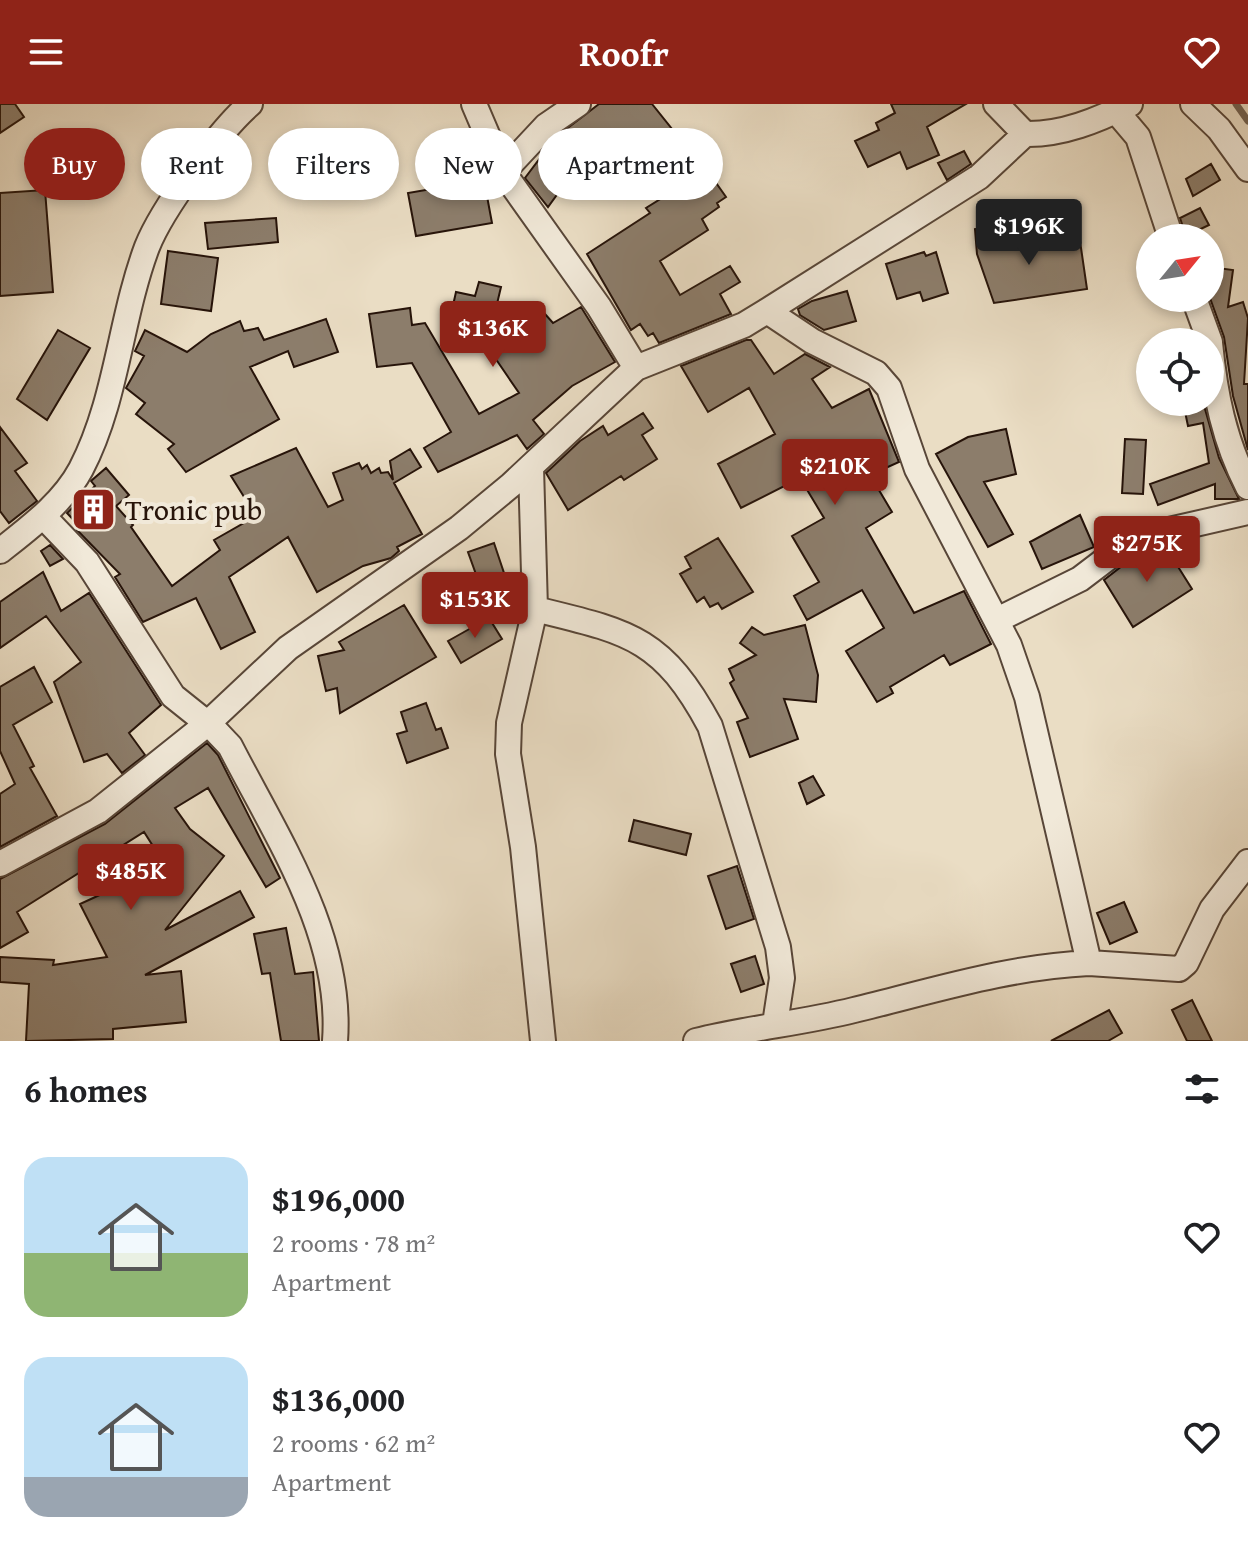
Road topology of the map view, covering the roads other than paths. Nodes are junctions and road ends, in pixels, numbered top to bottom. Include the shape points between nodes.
1 (250, 104) edge
2 (474, 104) edge
3 (578, 104) edge
4 (996, 104) edge
5 (1193, 104) edge
6 (1123, 108) edge
7 (484, 128) edge
8 (1025, 134) junction
9 (522, 152) edge
10 (1248, 169) edge
11 (522, 199) edge
12 (1166, 224) edge
13 (767, 311) junction
14 (636, 368) junction
15 (1219, 416) edge
16 (531, 467) junction
17 (1248, 487) edge
18 (1248, 512) edge
19 (43, 516) junction
20 (0, 551) edge
21 (535, 609) junction
22 (997, 620) junction
23 (207, 724) junction
24 (1248, 863) edge
25 (0, 864) edge
26 (1089, 963) junction
27 (775, 1024) junction
28 (335, 1041) edge
29 (543, 1041) edge
30 (696, 1041) edge

1 - 19 street via 165,213 147,247 96,432 80,471
2 - 7 street
3 - 9 street
4 - 8 street
5 - 10 street
6 - 8 street via 1066,130
6 - 12 street
8 - 13 street via 979,177
11 - 14 street
13 - 14 street
13 - 22 street via 885,381 917,469
14 - 16 street
15 - 17 street
16 - 21 street
16 - 23 street via 459,528 288,648
18 - 22 street via 1134,538 1080,579
19 - 20 street
19 - 23 street via 87,562 166,688
21 - 27 street via 642,641 692,693 710,726 778,947 782,978
21 - 29 street via 509,723 508,754
22 - 26 street via 1027,697
23 - 25 street via 98,811
23 - 28 street via 230,746 318,925 335,1010
24 - 26 street via 1212,909 1179,969
26 - 27 street via 984,975 849,1012
27 - 30 street

